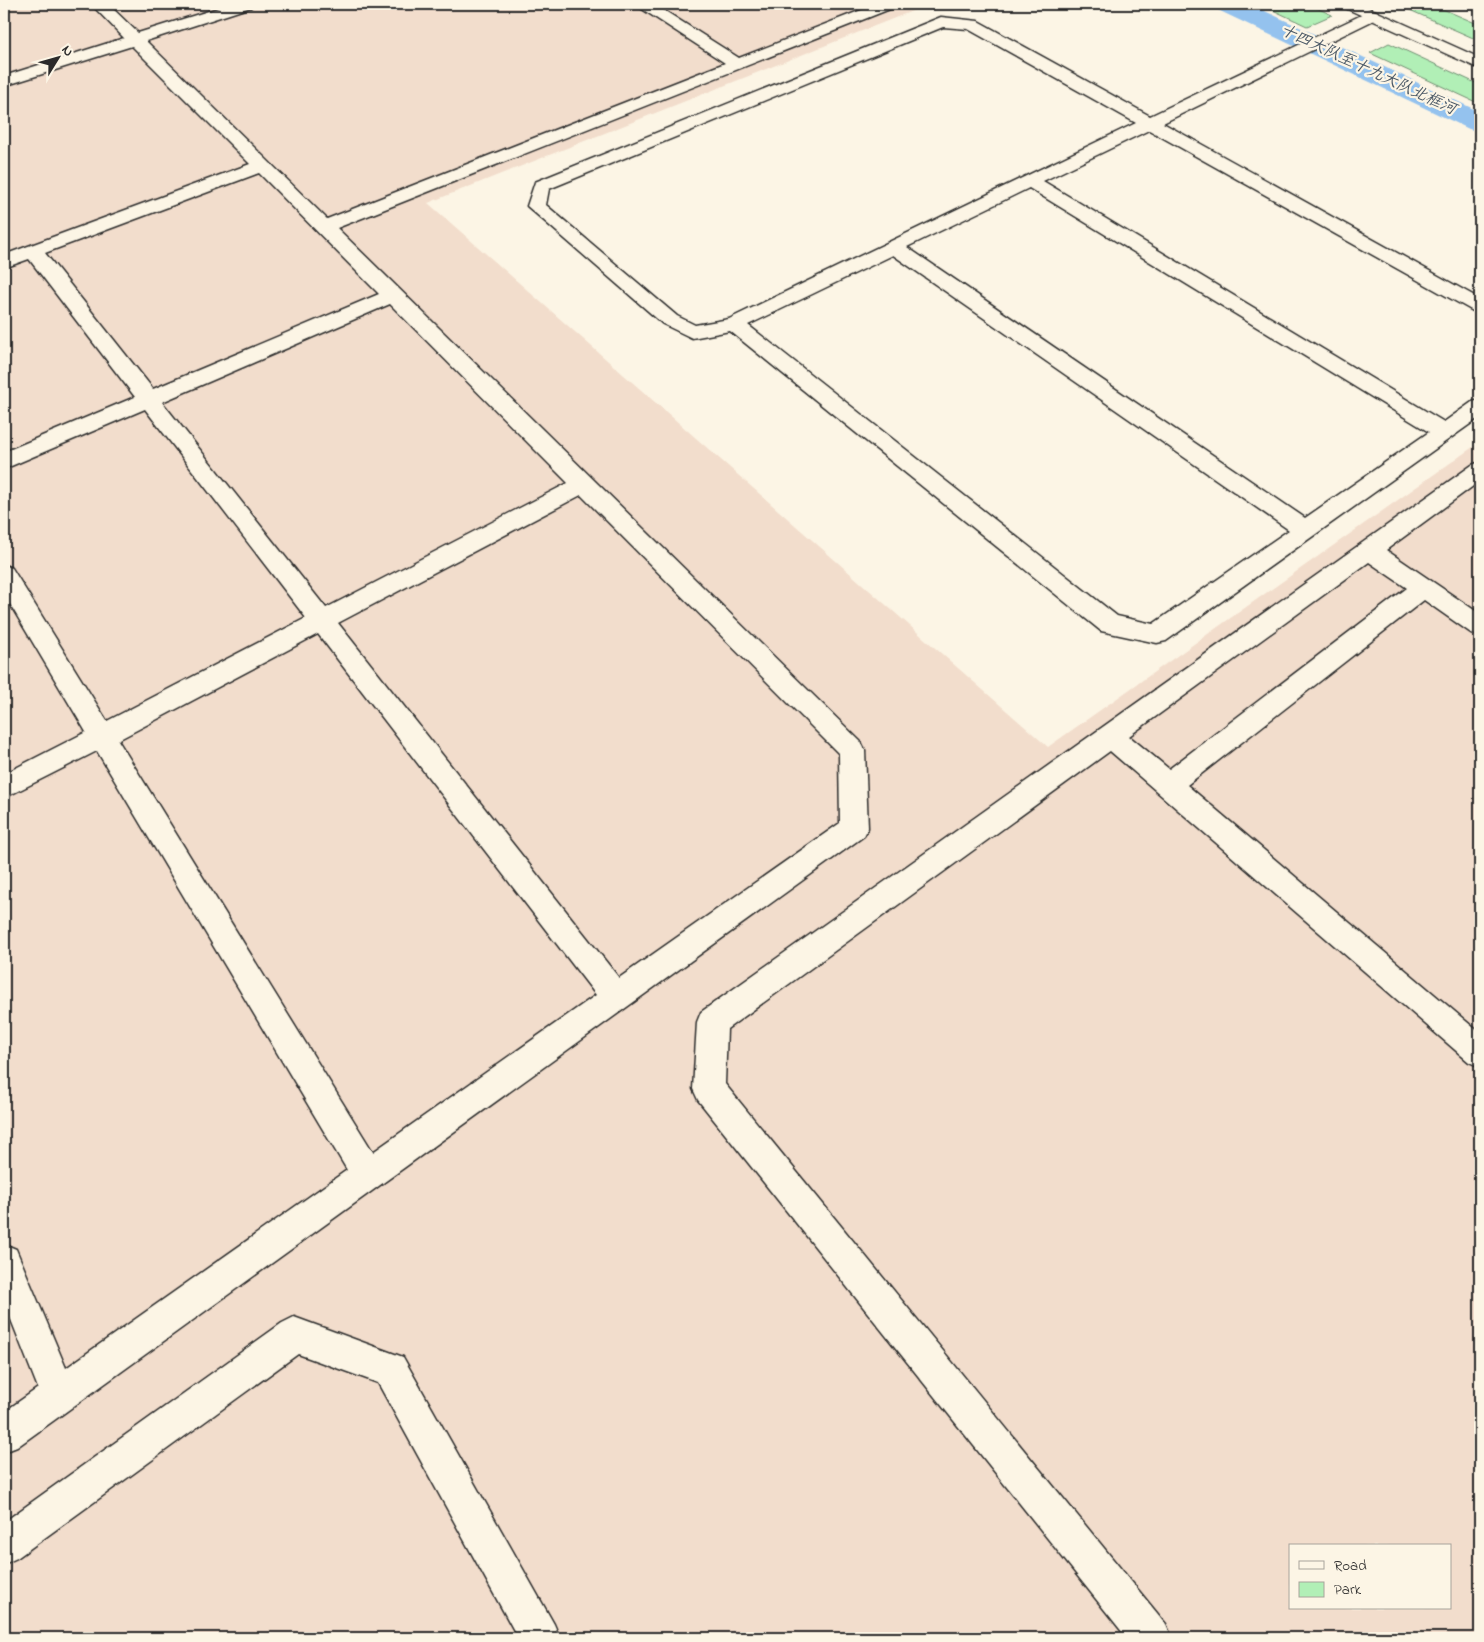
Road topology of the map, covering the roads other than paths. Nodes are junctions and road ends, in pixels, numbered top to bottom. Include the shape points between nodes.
1 (99, 4) edge
2 (246, 4) edge
3 (644, 4) edge
4 (887, 4) edge
5 (1348, 4) edge
6 (1372, 15) junction
7 (135, 40) junction
8 (737, 64) junction
9 (1480, 64) edge
10 (4, 82) edge
11 (1151, 122) junction
12 (263, 166) junction
13 (1030, 181) junction
14 (324, 227) junction
15 (894, 247) junction
16 (33, 251) junction
17 (4, 262) edge
18 (393, 295) junction
19 (1480, 307) edge
20 (734, 324) junction
21 (149, 399) junction
22 (1480, 407) edge
23 (1445, 432) junction
24 (4, 461) edge
25 (1480, 470) edge
26 (584, 484) junction
27 (1306, 530) junction
28 (1369, 550) junction
29 (4, 574) edge
30 (1424, 588) junction
31 (322, 621) junction
32 (1480, 626) edge
33 (102, 736) junction
34 (1111, 736) junction
35 (1168, 785) junction
36 (4, 787) edge
37 (616, 997) junction
38 (1480, 1052) edge
39 (368, 1174) junction
40 (4, 1261) edge
41 (59, 1394) junction
42 (4, 1434) edge
43 (4, 1545) edge
44 (540, 1638) edge
45 (1152, 1638) edge

1 - 7 main road
2 - 7 main road
3 - 8 main road
4 - 8 main road
5 - 6 main road
6 - 9 main road
6 - 11 main road
7 - 10 main road
7 - 12 main road
8 - 14 main road
11 - 13 main road
11 - 19 main road
11 - 20 main road via 972,24 941,22 540,186 536,206 670,320 692,332
12 - 14 main road
12 - 16 main road
13 - 15 main road
13 - 23 main road
14 - 18 main road
15 - 20 main road
15 - 27 main road
16 - 17 main road
16 - 21 main road
18 - 21 main road
18 - 26 main road
20 - 27 main road via 1110,624 1157,634
21 - 24 main road
21 - 31 main road
22 - 23 main road
23 - 27 main road
25 - 28 main road
26 - 31 main road
26 - 37 main road via 852,750 854,828
28 - 30 main road
28 - 34 main road
29 - 33 main road
30 - 32 main road
30 - 35 main road
31 - 33 main road
31 - 37 main road
33 - 36 main road
33 - 39 main road
34 - 35 main road
34 - 45 main road via 712,1022 709,1089
35 - 38 main road
37 - 39 main road
39 - 41 main road
40 - 41 main road
41 - 42 main road
43 - 44 main road via 294,1335 390,1370

